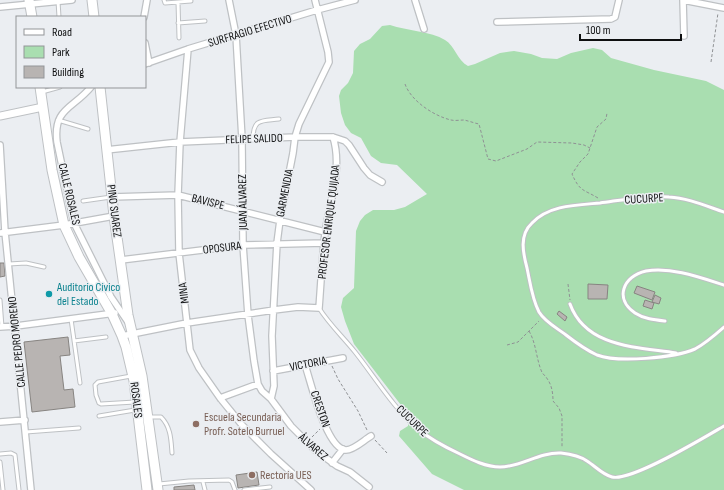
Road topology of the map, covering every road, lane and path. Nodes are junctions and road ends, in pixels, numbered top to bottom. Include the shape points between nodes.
1 (72, 0) edge
2 (92, 0) edge
3 (147, 0) edge
4 (164, 0) edge
5 (229, 0) edge
6 (315, 0) edge
7 (355, 0) edge
8 (415, 0) edge
9 (619, 0) edge
10 (683, 0) edge
11 (58, 1) junction
12 (191, 1) dead end
13 (30, 2) edge
14 (178, 2) junction
15 (0, 7) edge
16 (721, 7) edge
17 (317, 10) junction
18 (32, 16) edge
19 (59, 16) edge
20 (94, 16) edge
21 (144, 16) edge
22 (204, 21) dead end
23 (497, 22) dead end
24 (178, 23) junction
25 (424, 29) dead end
26 (236, 35) junction
27 (684, 36) dead end
28 (179, 38) dead end
29 (188, 49) junction
30 (146, 53) edge
31 (711, 62) dead end
32 (147, 63) edge
33 (405, 84) dead end
34 (53, 88) edge
35 (89, 88) edge
36 (100, 88) edge
37 (40, 90) edge
38 (43, 107) junction
39 (607, 113) dead end
40 (0, 116) edge
41 (58, 120) junction
42 (279, 120) dead end
43 (88, 128) dead end
44 (295, 137) junction
45 (333, 137) junction
46 (253, 139) junction
47 (242, 140) junction
48 (180, 142) junction
49 (0, 146) edge
50 (590, 148) junction
51 (106, 150) junction
52 (1, 171) edge
53 (382, 182) dead end
54 (178, 195) junction
55 (112, 197) junction
56 (84, 201) dead end
57 (606, 202) junction
58 (243, 210) junction
59 (724, 212) edge
60 (114, 216) junction
61 (280, 220) junction
62 (74, 223) junction
63 (64, 225) junction
64 (325, 232) junction
65 (3, 233) edge
66 (277, 243) junction
67 (324, 243) junction
68 (243, 244) junction
69 (179, 253) junction
70 (120, 260) junction
71 (9, 264) junction
72 (44, 267) dead end
73 (568, 284) dead end
74 (724, 285) edge
75 (0, 300) edge
76 (570, 304) joint
77 (319, 308) junction
78 (274, 310) junction
79 (120, 311) junction
80 (248, 315) junction
81 (543, 317) junction
82 (71, 319) junction
83 (665, 322) dead end
84 (187, 323) junction
85 (16, 326) junction
86 (1, 327) edge
87 (724, 327) edge
88 (529, 331) junction
89 (133, 335) junction
90 (122, 336) junction
91 (106, 337) dead end
92 (74, 341) junction
93 (507, 345) dead end
94 (680, 353) junction
95 (343, 358) dead end
96 (330, 360) junction
97 (306, 365) junction
98 (273, 371) junction
99 (132, 376) junction
100 (80, 382) dead end
101 (258, 384) junction
102 (271, 397) junction
103 (220, 398) junction
104 (136, 405) junction
105 (99, 416) dead end
106 (148, 417) junction
107 (25, 420) junction
108 (0, 422) edge
109 (325, 425) junction
110 (724, 426) edge
111 (79, 428) dead end
112 (26, 432) junction
113 (371, 436) junction
114 (306, 442) junction
115 (342, 449) junction
116 (172, 453) dead end
117 (387, 453) dead end
118 (560, 453) junction
119 (0, 454) edge
120 (0, 462) edge
121 (332, 463) junction
122 (203, 482) junction
123 (158, 487) edge
124 (270, 487) dead end
125 (369, 487) dead end
126 (3, 490) edge
127 (19, 490) edge
128 (31, 490) edge
129 (147, 490) edge
130 (205, 490) edge
131 (235, 490) edge
132 (244, 490) edge
133 (311, 490) edge

1 - 11 street
2 - 20 main road
3 - 21 street
4 - 14 lane
5 - 26 street, JUAN ÁLVAREZ
6 - 17 street, GARMENDIA
7 - 17 street, SURFRAGIO EFECTIVO
8 - 25 street
9 - 23 street via 615,17 611,19
10 - 16 street
10 - 27 street
11 - 13 street
11 - 19 lane
12 - 14 lane
13 - 15 street
13 - 18 main road
14 - 24 lane
16 - 31 path
17 - 26 street, SURFRAGIO EFECTIVO
17 - 44 street, GARMENDIA via 329,62
22 - 24 lane
24 - 28 lane
26 - 29 street, SURFRAGIO EFECTIVO
26 - 47 street, JUAN ÁLVAREZ
29 - 32 street, SURFRAGIO EFECTIVO
29 - 48 street, MINA
30 - 32 street
33 - 50 path via 415,100 438,114 451,120 479,124 488,158 496,161 538,142 572,143
34 - 37 lane
35 - 41 street via 64,110
36 - 51 main road, PINO SUAREZ
37 - 38 main road, CALLE ROSALES
38 - 40 street
38 - 63 main road, CALLE ROSALES via 52,170
39 - 50 path via 606,119 597,127
41 - 43 lane
41 - 62 street, CALLE ROSALES via 57,142
42 - 46 lane via 260,121 253,130
44 - 45 street, FELIPE SALIDO
44 - 46 street, FELIPE SALIDO
44 - 61 street, GARMENDIA
45 - 53 street, FELIPE SALIDO via 345,141 370,175
45 - 64 street, PROFESOR ENRIQUE QUIJADA via 336,170
46 - 47 street, FELIPE SALIDO
47 - 48 street, FELIPE SALIDO
47 - 58 street, JUAN ÁLVAREZ
48 - 51 street, FELIPE SALIDO
48 - 54 street, MINA
49 - 52 street, CALLE PEDRO MORENO
50 - 57 path via 572,174 577,186
51 - 55 main road, PINO SUAREZ
52 - 65 street, CALLE PEDRO MORENO
54 - 55 street, BAVISPE
54 - 58 street, BAVISPE
54 - 69 street, MINA
55 - 56 lane
55 - 60 main road, PINO SUAREZ
57 - 59 lane, CUCURPE via 643,197 670,197
57 - 81 lane, CUCURPE via 560,208 541,216 527,228 524,236 524,255 535,302
58 - 61 street, BAVISPE
58 - 68 street, JUAN ÁLVAREZ
60 - 62 street
60 - 70 main road, PINO SUAREZ
61 - 64 street, BAVISPE
61 - 66 street, GARMENDIA
62 - 63 street
62 - 79 street, CALLE ROSALES
63 - 65 street
63 - 79 main road, CALLE ROSALES via 79,257
64 - 67 street, PROFESOR ENRIQUE QUIJADA
65 - 71 street, CALLE PEDRO MORENO
66 - 67 street, OPOSURA
66 - 68 street, OPOSURA
66 - 78 street, GARMENDIA
67 - 77 street, PROFESOR ENRIQUE QUIJADA
68 - 69 street, OPOSURA
68 - 80 street, JUAN ÁLVAREZ
69 - 70 street, OPOSURA
69 - 84 street, MINA
70 - 79 main road, PINO SUAREZ
71 - 72 lane via 26,263
71 - 85 street, CALLE PEDRO MORENO
73 - 76 path
74 - 83 lane via 667,270 644,272 633,276 624,287 624,298 630,308 641,316
75 - 86 lane
76 - 94 lane via 584,325 611,342
77 - 78 street
77 - 118 lane, CUCURPE via 406,417 418,429 443,446 478,462 500,467 548,453
78 - 80 street
78 - 98 street, GARMENDIA
79 - 82 street
79 - 89 main road, PINO SUAREZ via 130,325
79 - 90 main road, ROSALES
80 - 84 street
80 - 101 street, JUAN ÁLVAREZ
81 - 88 path
81 - 94 lane, CUCURPE via 575,342 596,354 638,358
82 - 85 street
82 - 92 lane
84 - 89 street
84 - 103 street, MINA via 188,342 193,358
85 - 86 street
85 - 107 street, CALLE PEDRO MORENO
87 - 94 lane, CUCURPE via 701,346
88 - 93 path via 518,342
88 - 118 path via 534,339 542,372 548,379 553,401 562,416
89 - 90 street
89 - 106 main road, ROSALES
90 - 99 main road, ROSALES
91 - 92 lane
92 - 100 lane
95 - 96 street, VICTORIA
96 - 97 street, VICTORIA
96 - 113 path
97 - 98 street, VICTORIA
97 - 109 street, CRESTON
98 - 102 street, GARMENDIA via 274,386
99 - 104 main road, ROSALES
99 - 104 lane via 98,382 95,385 96,395 101,404
101 - 102 street via 262,391
101 - 103 street
102 - 114 street, ÁLVAREZ via 291,426
103 - 133 street, MINA via 270,454
104 - 105 lane
104 - 129 main road, ROSALES
106 - 116 lane via 161,417 166,422
106 - 123 main road, ROSALES
107 - 108 street
107 - 112 street, CALLE PEDRO MORENO
109 - 114 path
109 - 115 street, CRESTON
110 - 118 lane, CUCURPE via 685,449 620,478 606,474 577,456
111 - 112 lane
112 - 128 street, CALLE PEDRO MORENO
113 - 115 street via 350,449
113 - 117 path
114 - 121 street, ÁLVAREZ
115 - 121 street
119 - 127 lane via 15,455
120 - 126 lane
121 - 125 street, ÁLVAREZ via 350,472
122 - 123 lane via 188,481
122 - 130 lane
122 - 131 lane via 229,480
124 - 132 lane

